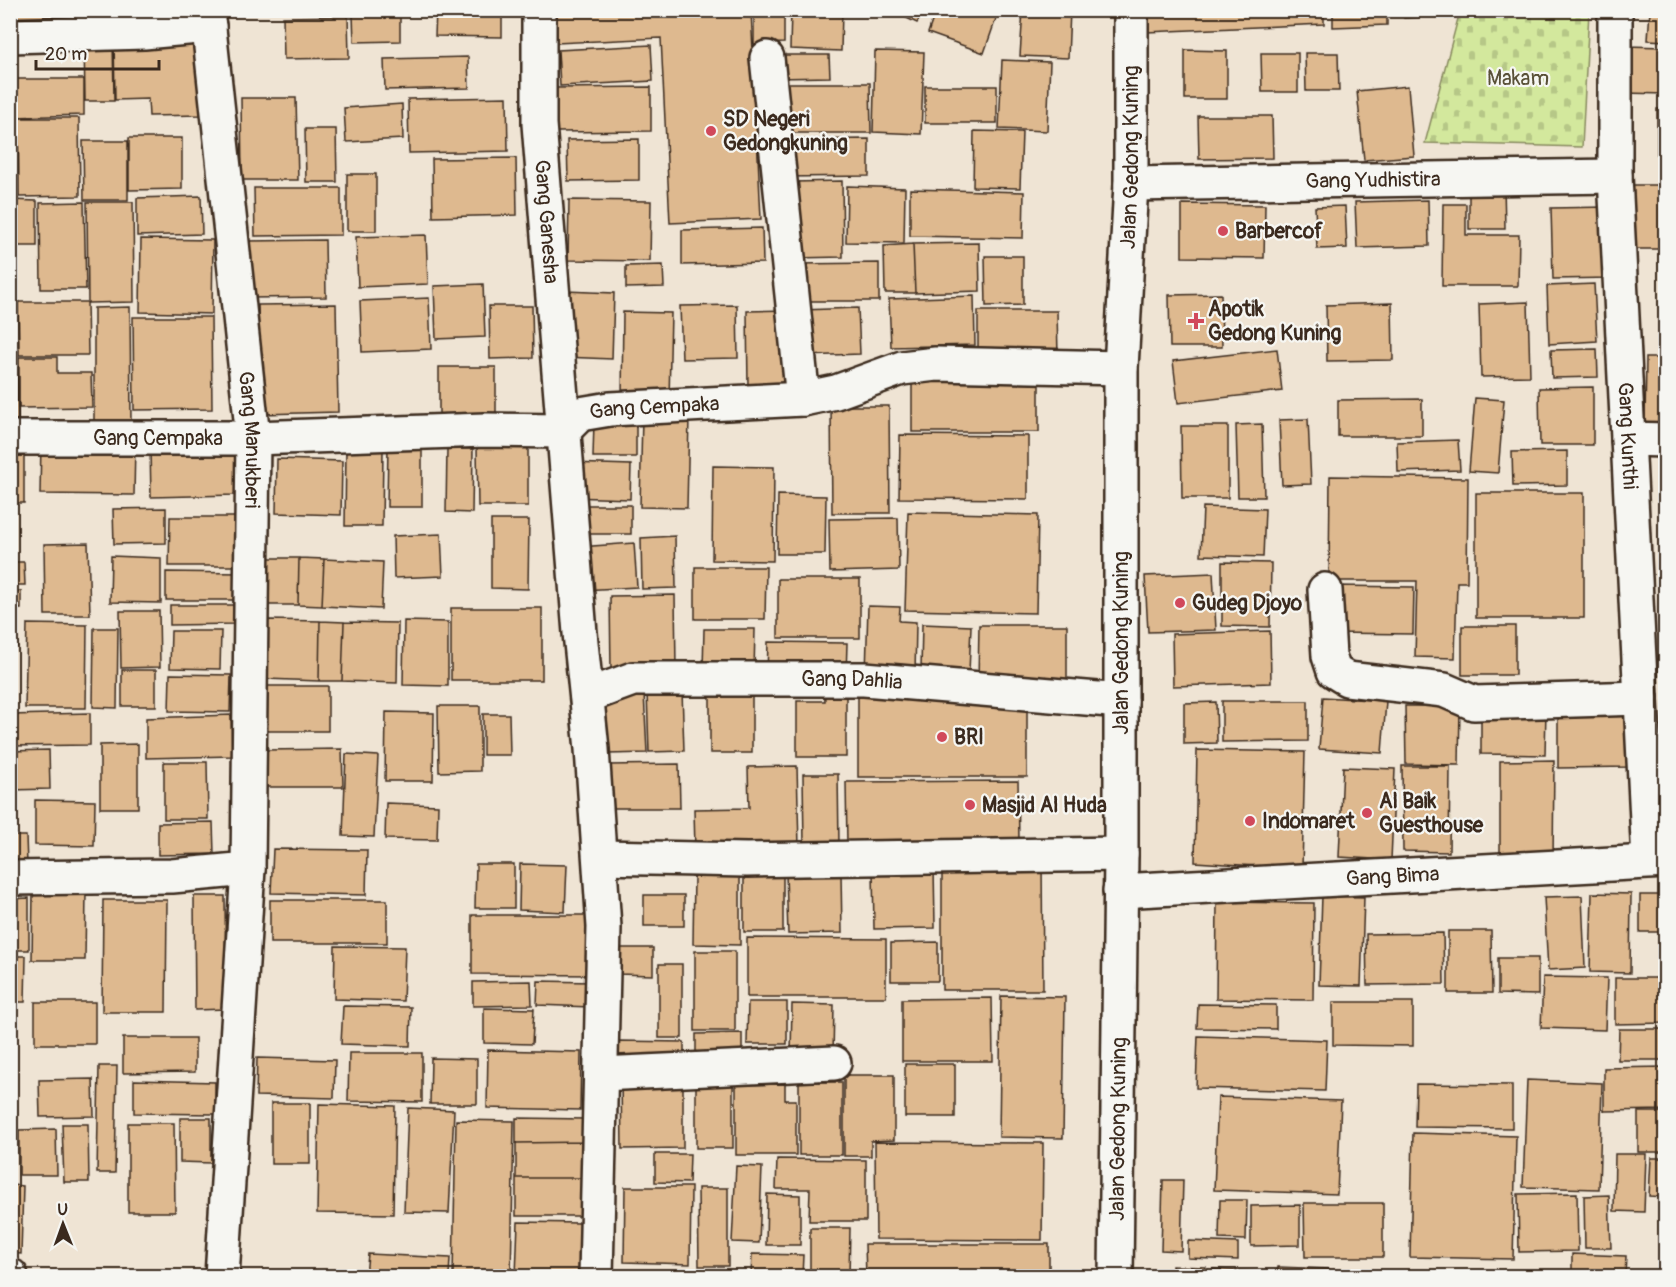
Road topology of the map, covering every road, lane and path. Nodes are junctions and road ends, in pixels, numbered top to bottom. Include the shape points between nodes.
1 (539, 10) edge
2 (1131, 10) edge
3 (1615, 10) edge
4 (208, 18) edge
5 (10, 36) edge
6 (768, 58) dead end
7 (1615, 176) junction
8 (1131, 184) junction
9 (1122, 368) junction
10 (803, 399) junction
11 (563, 431) junction
12 (10, 438) edge
13 (253, 438) junction
14 (1628, 440) junction
15 (1665, 440) edge
16 (1325, 590) dead end
17 (587, 696) junction
18 (1641, 698) junction
19 (1121, 701) junction
20 (1121, 854) junction
21 (600, 857) junction
22 (1657, 861) edge
23 (248, 870) junction
24 (10, 878) edge
25 (1120, 891) junction
26 (834, 1063) dead end
27 (601, 1074) junction
28 (222, 1276) edge
29 (596, 1276) edge
30 (1116, 1276) edge

1 - 11 street, Gang Ganesha via 539,124
2 - 8 street, Jalan Gedong Kuning
3 - 7 street, Gang Kunthi
4 - 5 street via 132,33
4 - 13 street, Gang Manukberi
6 - 10 street
7 - 8 street, Gang Yudhistira
7 - 14 street, Gang Kunthi
8 - 9 street, Jalan Gedong Kuning
9 - 10 street, Gang Cempaka via 936,364 902,368 836,392
9 - 19 street, Jalan Gedong Kuning
10 - 11 street, Gang Cempaka via 609,409 580,414
11 - 13 street, Gang Cempaka
11 - 17 street, Gang Ganesha
12 - 13 street, Gang Cempaka
13 - 23 street, Gang Manukberi
14 - 15 street
14 - 18 street, Gang Kunthi
16 - 18 street via 1329,656 1334,671 1347,679 1444,690 1474,703
17 - 19 street, Gang Dahlia via 633,679 864,679
17 - 21 street, Gang Ganesha
18 - 22 street, Gang Kunthi
19 - 20 street, Jalan Gedong Kuning
20 - 21 street via 747,860
20 - 25 street, Jalan Gedong Kuning
21 - 27 street, Gang Ganesha via 604,927
22 - 25 street, Gang Bima
23 - 24 street via 172,876
23 - 28 street, Gang Manukberi
25 - 30 street, Jalan Gedong Kuning
26 - 27 street
27 - 29 street, Gang Ganesha

